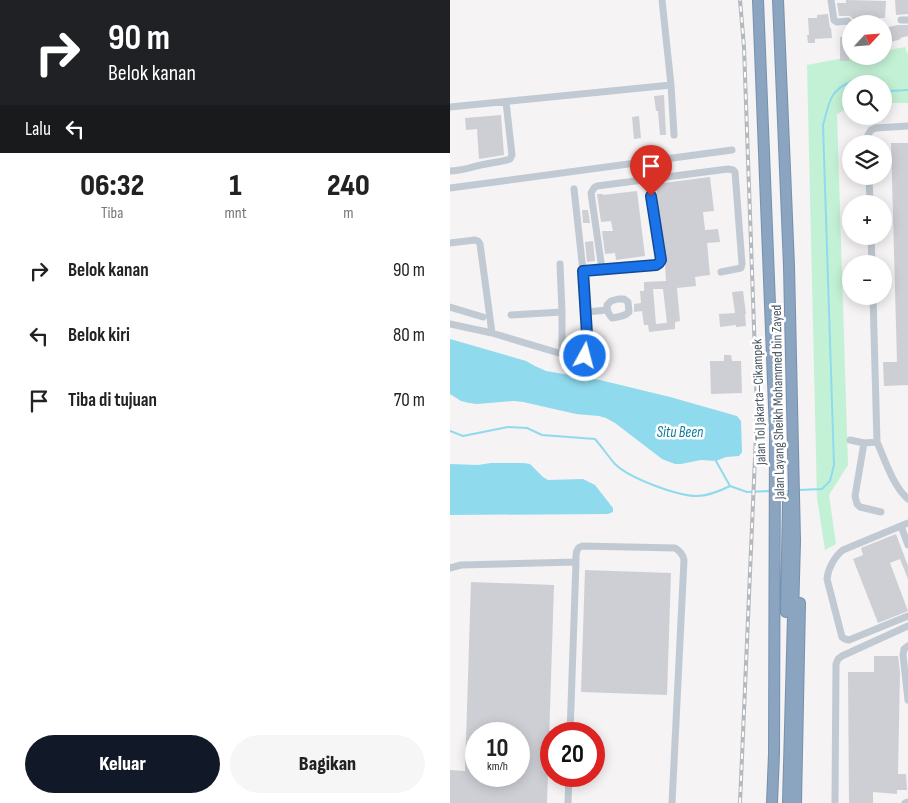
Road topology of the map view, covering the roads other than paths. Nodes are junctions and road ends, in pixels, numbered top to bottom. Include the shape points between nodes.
1 (662, 0) edge
2 (758, 0) edge
3 (771, 0) edge
4 (778, 0) edge
5 (784, 0) edge
6 (831, 0) edge
7 (842, 22) edge
8 (671, 85) junction
9 (506, 102) junction
10 (450, 107) edge
11 (908, 126) edge
12 (674, 135) dead end
13 (868, 135) edge
14 (732, 150) dead end
15 (450, 171) edge
16 (648, 180) junction
17 (450, 188) edge
18 (574, 189) dead end
19 (450, 243) edge
20 (560, 264) dead end
21 (602, 269) junction
22 (583, 271) junction
23 (721, 272) dead end
24 (873, 305) edge
25 (450, 308) edge
26 (607, 310) dead end
27 (562, 312) junction
28 (587, 312) junction
29 (511, 315) dead end
30 (483, 317) dead end
31 (450, 324) edge
32 (492, 333) junction
33 (562, 354) junction
34 (850, 440) dead end
35 (877, 442) junction
36 (864, 443) junction
37 (908, 499) edge
38 (881, 512) dead end
39 (904, 525) edge
40 (908, 545) edge
41 (576, 562) junction
42 (450, 568) edge
43 (908, 616) edge
44 (908, 626) edge
45 (908, 646) edge
46 (908, 700) edge
47 (570, 722) edge
48 (569, 787) edge
49 (568, 803) edge
50 (672, 803) edge
51 (772, 803) edge
52 (782, 803) edge
53 (788, 803) edge
54 (796, 803) edge
55 (835, 803) edge

1 - 8 street
2 - 51 highway, Jalan Tol Jakarta–Cikampek via 775,432
3 - 52 highway, Jalan Layang Sheikh Mohammed bin Zayed via 788,452
4 - 53 highway, Jalan Layang Sheikh Mohammed bin Zayed via 789,266 795,540
5 - 54 highway via 800,505
6 - 7 street via 834,20
8 - 9 street
8 - 12 street
9 - 10 street
9 - 15 street via 510,159
11 - 13 street via 876,128
14 - 17 street
16 - 21 street via 597,186 591,193
16 - 21 street via 661,260 656,265 643,267
16 - 23 street via 728,169 735,172 742,264 738,270
18 - 22 street
19 - 32 street via 475,240 480,244
20 - 27 street
21 - 22 street
22 - 28 street
24 - 35 street
25 - 30 street
26 - 28 street
27 - 29 street
27 - 33 street
28 - 33 street via 588,350 585,356 579,359
31 - 32 street
32 - 33 street
34 - 36 street
35 - 36 street
35 - 37 street via 898,488
36 - 38 street via 855,496 860,507
39 - 40 street
39 - 43 street via 843,550 836,557 827,579 845,639
41 - 42 street via 461,564
41 - 47 street
41 - 50 street via 576,551 582,546 675,548 684,555
44 - 55 street via 838,659
45 - 46 street via 903,656
48 - 49 street

